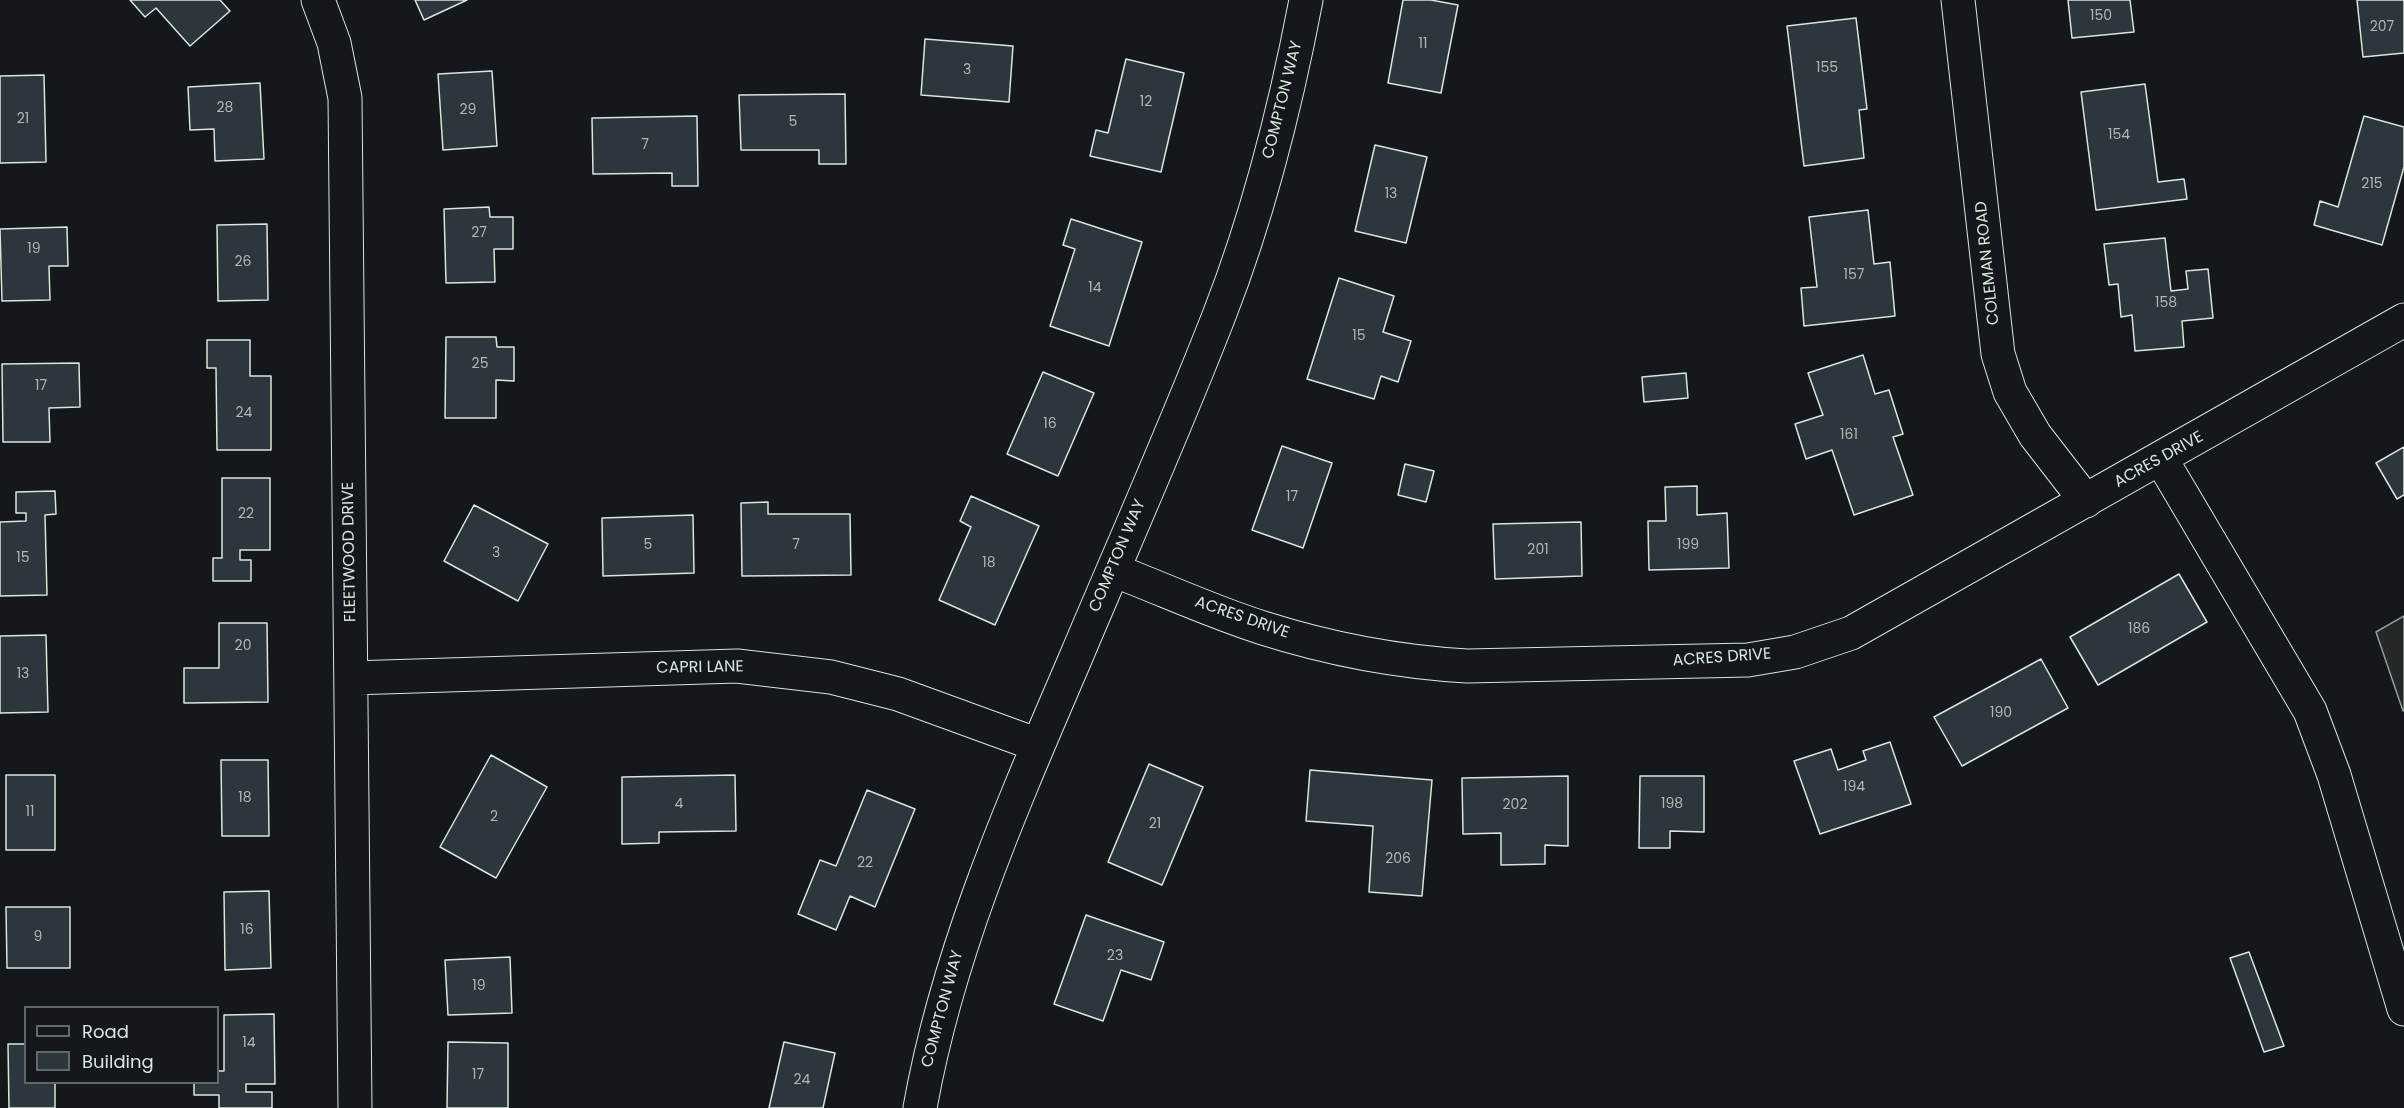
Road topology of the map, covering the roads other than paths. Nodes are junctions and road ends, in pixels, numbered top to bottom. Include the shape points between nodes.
1 (318, 0) edge
2 (1306, 0) edge
3 (1958, 0) edge
4 (2404, 320) edge
5 (2161, 459) junction
6 (2086, 501) junction
7 (1113, 570) junction
8 (351, 678) junction
9 (1038, 745) junction
10 (2404, 1009) edge
11 (355, 1108) edge
12 (920, 1108) edge

1 - 8 street, FLEETWOOD DRIVE via 334,43 345,98
2 - 7 street, COMPTON WAY via 1262,185 1221,311
3 - 6 street, COLEMAN ROAD via 1998,354 2010,392 2035,435
4 - 5 street, ACRES DRIVE
5 - 6 street, ACRES DRIVE
5 - 10 street via 2310,711 2334,775
6 - 7 street, ACRES DRIVE via 1851,633 1795,652 1748,660 1437,664 1349,651 1263,628
7 - 9 street, COMPTON WAY
8 - 9 street, CAPRI LANE via 737,666 831,677 898,694
8 - 11 street, FLEETWOOD DRIVE
9 - 12 street, COMPTON WAY via 961,942 927,1066

